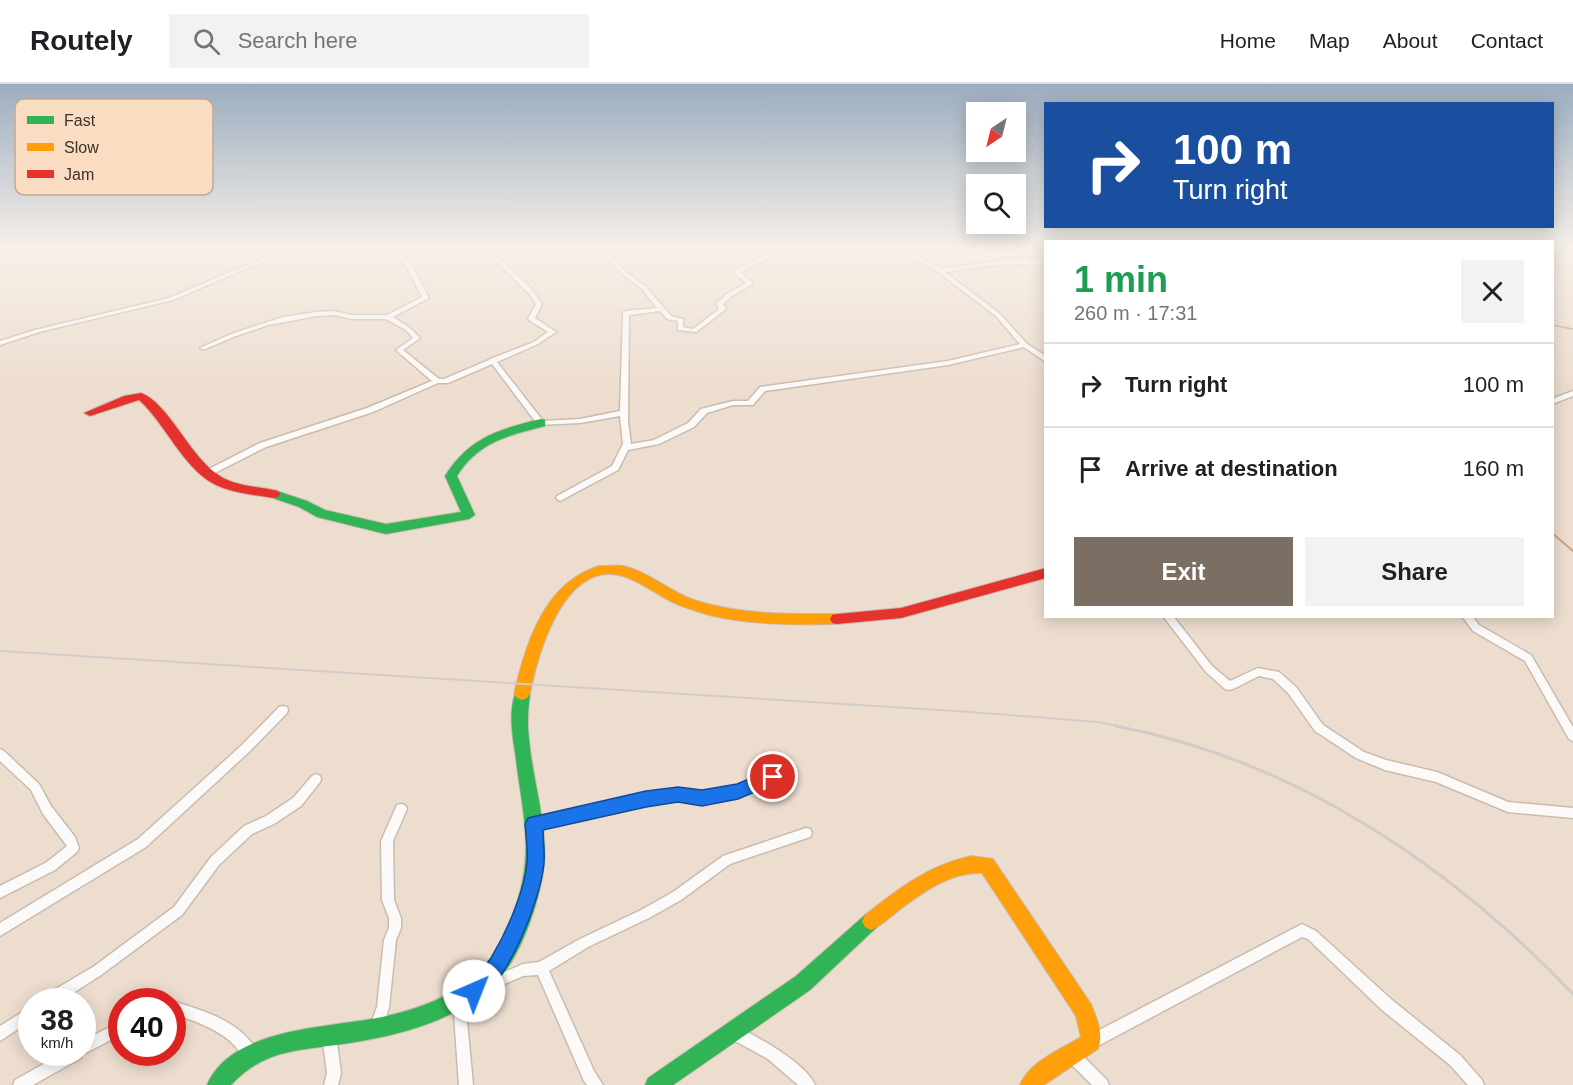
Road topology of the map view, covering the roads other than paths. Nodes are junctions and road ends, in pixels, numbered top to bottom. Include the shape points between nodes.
1 (181, 295) edge
2 (424, 295) edge
3 (534, 295) edge
4 (650, 295) edge
5 (729, 295) edge
6 (971, 295) edge
7 (662, 309) junction
8 (388, 317) junction
9 (0, 343) edge
10 (1025, 345) junction
11 (203, 348) dead end
12 (1044, 359) edge
13 (492, 360) junction
14 (437, 381) junction
15 (1573, 393) edge
16 (1554, 401) edge
17 (625, 412) junction
18 (90, 413) dead end
19 (541, 423) junction
20 (625, 448) junction
21 (210, 472) junction
22 (560, 498) dead end
23 (1044, 574) edge
24 (1169, 618) edge
25 (1468, 618) edge
26 (284, 710) dead end
27 (1573, 736) edge
28 (0, 754) edge
29 (773, 777) dead end
30 (316, 779) dead end
31 (401, 809) dead end
32 (1573, 813) edge
33 (534, 824) junction
34 (806, 833) dead end
35 (0, 892) edge
36 (0, 930) edge
37 (541, 968) junction
38 (70, 988) edge
39 (474, 991) junction
40 (459, 1000) junction
41 (186, 1011) edge
42 (18, 1022) edge
43 (377, 1026) junction
44 (733, 1032) junction
45 (0, 1034) edge
46 (329, 1035) junction
47 (1091, 1042) junction
48 (251, 1054) junction
49 (1072, 1055) junction
50 (53, 1066) edge
51 (1045, 1079) edge
52 (20, 1085) edge
53 (217, 1085) edge
54 (331, 1085) edge
55 (466, 1085) edge
56 (596, 1085) edge
57 (656, 1085) edge
58 (807, 1085) edge
59 (1030, 1085) edge
60 (1102, 1085) edge
61 (1477, 1085) edge

1 - 9 street
2 - 8 street via 426,298
3 - 13 street via 539,304 531,319 553,332
4 - 7 street
5 - 7 street via 719,303 723,309 694,331 680,329 681,320 669,318
6 - 10 street via 998,315
7 - 17 street via 626,313
8 - 11 street via 311,315 265,325
8 - 14 street via 417,338 399,350
10 - 12 street
10 - 20 street via 948,363 763,389 750,403 704,411 691,424 656,442
13 - 14 street
13 - 19 street
14 - 21 street via 370,410 263,445
15 - 16 street
17 - 19 street via 580,421
17 - 20 street
18 - 21 street via 141,396
19 - 21 street via 486,440 458,465 451,476 469,515 386,529 321,514 276,494 216,480
20 - 22 street via 615,468
23 - 33 street via 885,617 850,618 794,618 701,608 627,573 610,569 583,574 572,581 550,615 524,684 520,714
24 - 32 street via 1217,679 1229,686 1257,672 1276,675 1319,728 1360,755 1437,777 1508,807
25 - 27 street via 1476,628 1528,658
26 - 36 street via 142,843
28 - 35 street via 35,787 73,848 51,866
29 - 33 street via 729,793 702,798 678,794 646,799
30 - 38 street via 297,802 248,830 215,861 178,911
31 - 43 street via 387,841 388,900 395,928
33 - 39 street via 536,862 531,885 506,951
34 - 37 street via 727,861 677,896
37 - 39 street via 523,970
37 - 56 street
39 - 40 street
40 - 43 street
40 - 55 street
41 - 48 street via 219,1023 243,1042
42 - 45 street
43 - 46 street
44 - 47 street via 803,984 871,921 925,880 975,863 987,865 1066,983 1084,1011
44 - 57 street
44 - 58 street via 789,1064
46 - 48 street via 284,1042
46 - 54 street via 334,1073
47 - 49 street
47 - 61 street via 1302,930 1455,1060
48 - 53 street
49 - 51 street
49 - 60 street
50 - 52 street
51 - 59 street

